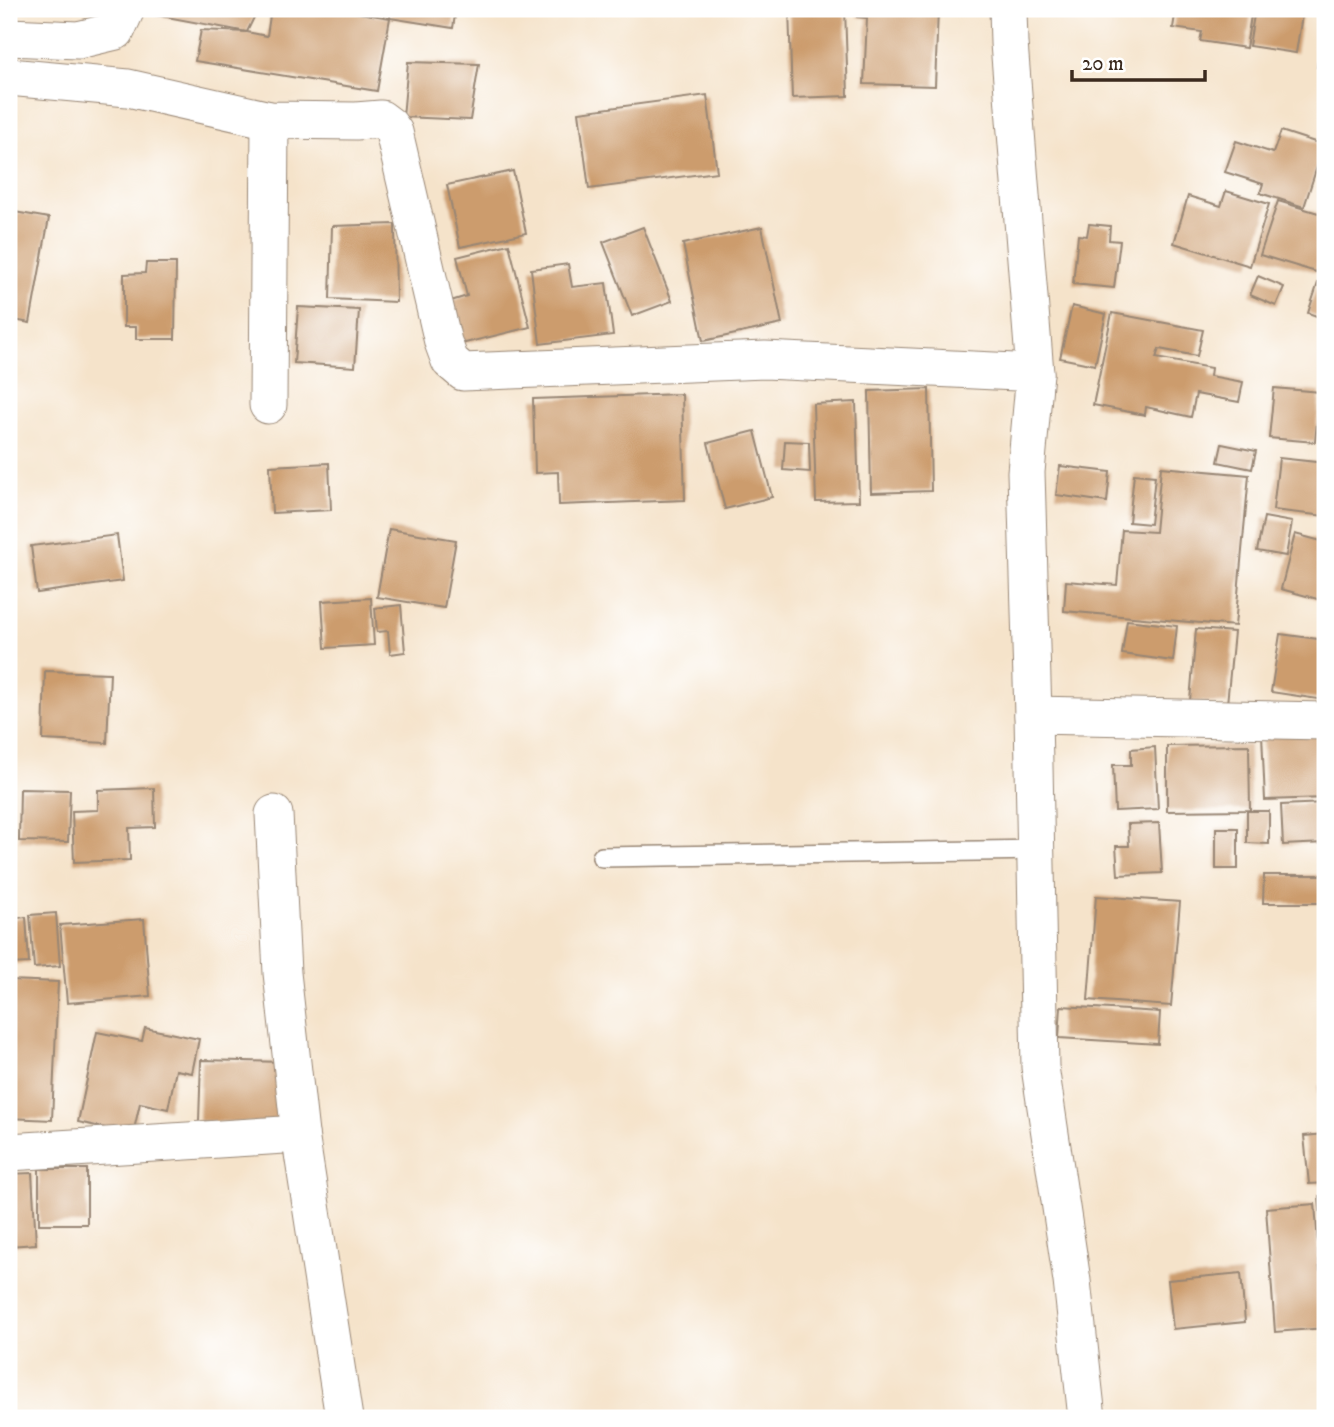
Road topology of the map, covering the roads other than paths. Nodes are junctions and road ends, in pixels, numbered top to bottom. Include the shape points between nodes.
1 (126, 9) edge
2 (1008, 9) edge
3 (9, 37) edge
4 (9, 77) edge
5 (271, 120) junction
6 (1035, 373) junction
7 (268, 405) dead end
8 (1033, 715) junction
9 (1325, 721) edge
10 (274, 814) dead end
11 (1035, 850) junction
12 (601, 857) dead end
13 (300, 1134) junction
14 (9, 1152) edge
15 (344, 1418) edge
16 (1087, 1418) edge

1 - 3 street via 116,31 78,40
2 - 6 street
4 - 5 street via 128,88
5 - 6 street via 381,119 389,125 443,342 450,361 463,372 765,360
5 - 7 street
6 - 8 street via 1026,472
8 - 9 street
8 - 11 street
10 - 13 street via 282,973
11 - 12 lane
11 - 16 street via 1040,1068
13 - 14 street
13 - 15 street

